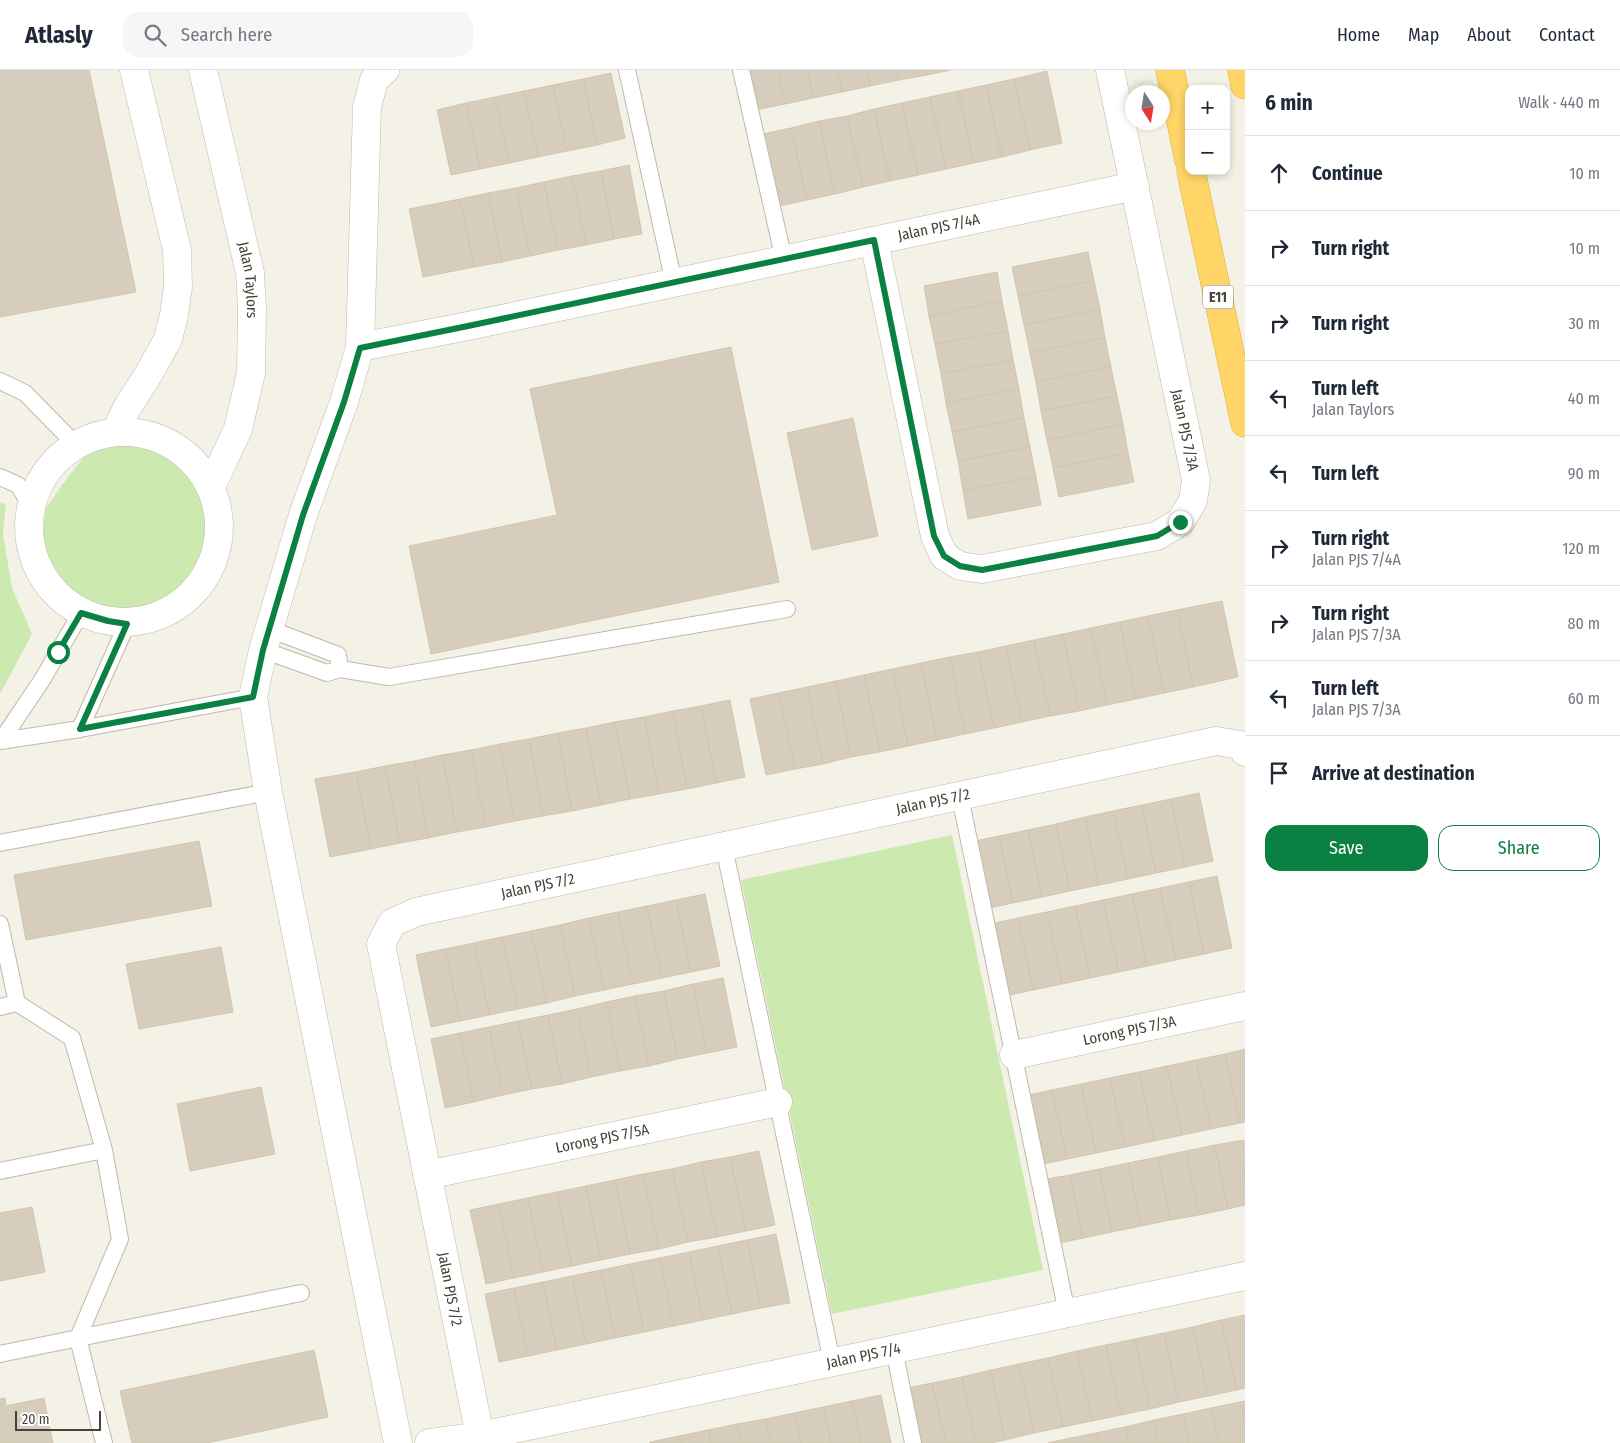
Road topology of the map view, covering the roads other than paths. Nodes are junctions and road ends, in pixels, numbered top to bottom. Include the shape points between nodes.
1 (134, 70) edge
2 (203, 70) edge
3 (385, 70) edge
4 (627, 70) edge
5 (741, 70) edge
6 (1110, 70) edge
7 (1170, 70) edge
8 (1242, 70) edge
9 (1245, 85) edge
10 (1185, 141) edge
11 (1192, 175) edge
12 (1135, 186) junction
13 (874, 240) junction
14 (784, 260) junction
15 (674, 283) junction
16 (360, 348) junction
17 (0, 381) edge
18 (1245, 423) edge
19 (116, 431) junction
20 (75, 444) junction
21 (0, 477) edge
22 (211, 486) junction
23 (30, 504) junction
24 (787, 609) dead end
25 (81, 613) junction
26 (127, 624) junction
27 (266, 639) junction
28 (253, 697) junction
29 (80, 729) junction
30 (1, 741) edge
31 (1245, 752) edge
32 (268, 792) junction
33 (960, 797) junction
34 (0, 843) edge
35 (724, 847) junction
36 (0, 924) edge
37 (17, 1003) junction
38 (1245, 1006) edge
39 (0, 1007) edge
40 (1014, 1055) junction
41 (778, 1102) junction
42 (104, 1150) junction
43 (0, 1171) edge
44 (427, 1175) junction
45 (1245, 1276) edge
46 (302, 1293) dead end
47 (1067, 1313) junction
48 (78, 1338) junction
49 (894, 1349) junction
50 (0, 1354) edge
51 (832, 1362) junction
52 (481, 1439) edge
53 (104, 1443) edge
54 (398, 1443) edge
55 (428, 1443) edge
56 (913, 1443) edge

1 - 19 street via 177,250 178,287 168,339
2 - 22 street, Jalan Taylors via 250,273 252,309 251,373 238,429
3 - 16 street via 374,80 367,106
4 - 15 lane
5 - 14 lane
6 - 12 street, Jalan PJS 7/3A
7 - 10 highway
8 - 9 highway
11 - 18 highway, E11
12 - 13 street, Jalan PJS 7/4A
12 - 13 street, Jalan PJS 7/3A via 1196,480 1193,501 1180,522 1157,536 982,570 960,566 944,556 934,536
13 - 14 street, Jalan PJS 7/4A
14 - 15 street, Jalan PJS 7/4A
15 - 16 street, Jalan PJS 7/4A
16 - 27 street via 303,515
17 - 20 lane via 25,393
19 - 20 street
19 - 22 street via 145,433 173,444 196,462
20 - 23 street via 46,469
21 - 23 lane via 18,485
22 - 26 street via 219,511 220,536 214,561 201,583 183,602 161,614
23 - 25 street via 28,536 36,567 54,594
24 - 27 lane via 389,677 340,669 338,655
25 - 26 street
25 - 30 lane
26 - 29 lane
27 - 28 street
28 - 29 lane
28 - 32 street
29 - 30 lane
31 - 33 street, Jalan PJS 7/2 via 1240,745 1216,741
32 - 34 lane
32 - 54 street
33 - 35 street, Jalan PJS 7/2
33 - 40 lane
35 - 41 lane
35 - 44 street, Jalan PJS 7/2 via 416,912 392,923 381,944
36 - 37 lane
37 - 39 lane
37 - 42 lane via 72,1038
38 - 40 street, Lorong PJS 7/3A
40 - 47 lane
41 - 44 street, Lorong PJS 7/5A
41 - 51 lane
42 - 43 lane
42 - 48 lane via 120,1240
44 - 52 street, Jalan PJS 7/2
45 - 47 street, Jalan PJS 7/4
46 - 48 lane
47 - 49 street, Jalan PJS 7/4
48 - 50 lane
48 - 53 lane
49 - 51 street, Jalan PJS 7/4
49 - 56 lane
51 - 52 street, Jalan PJS 7/4
52 - 55 street

